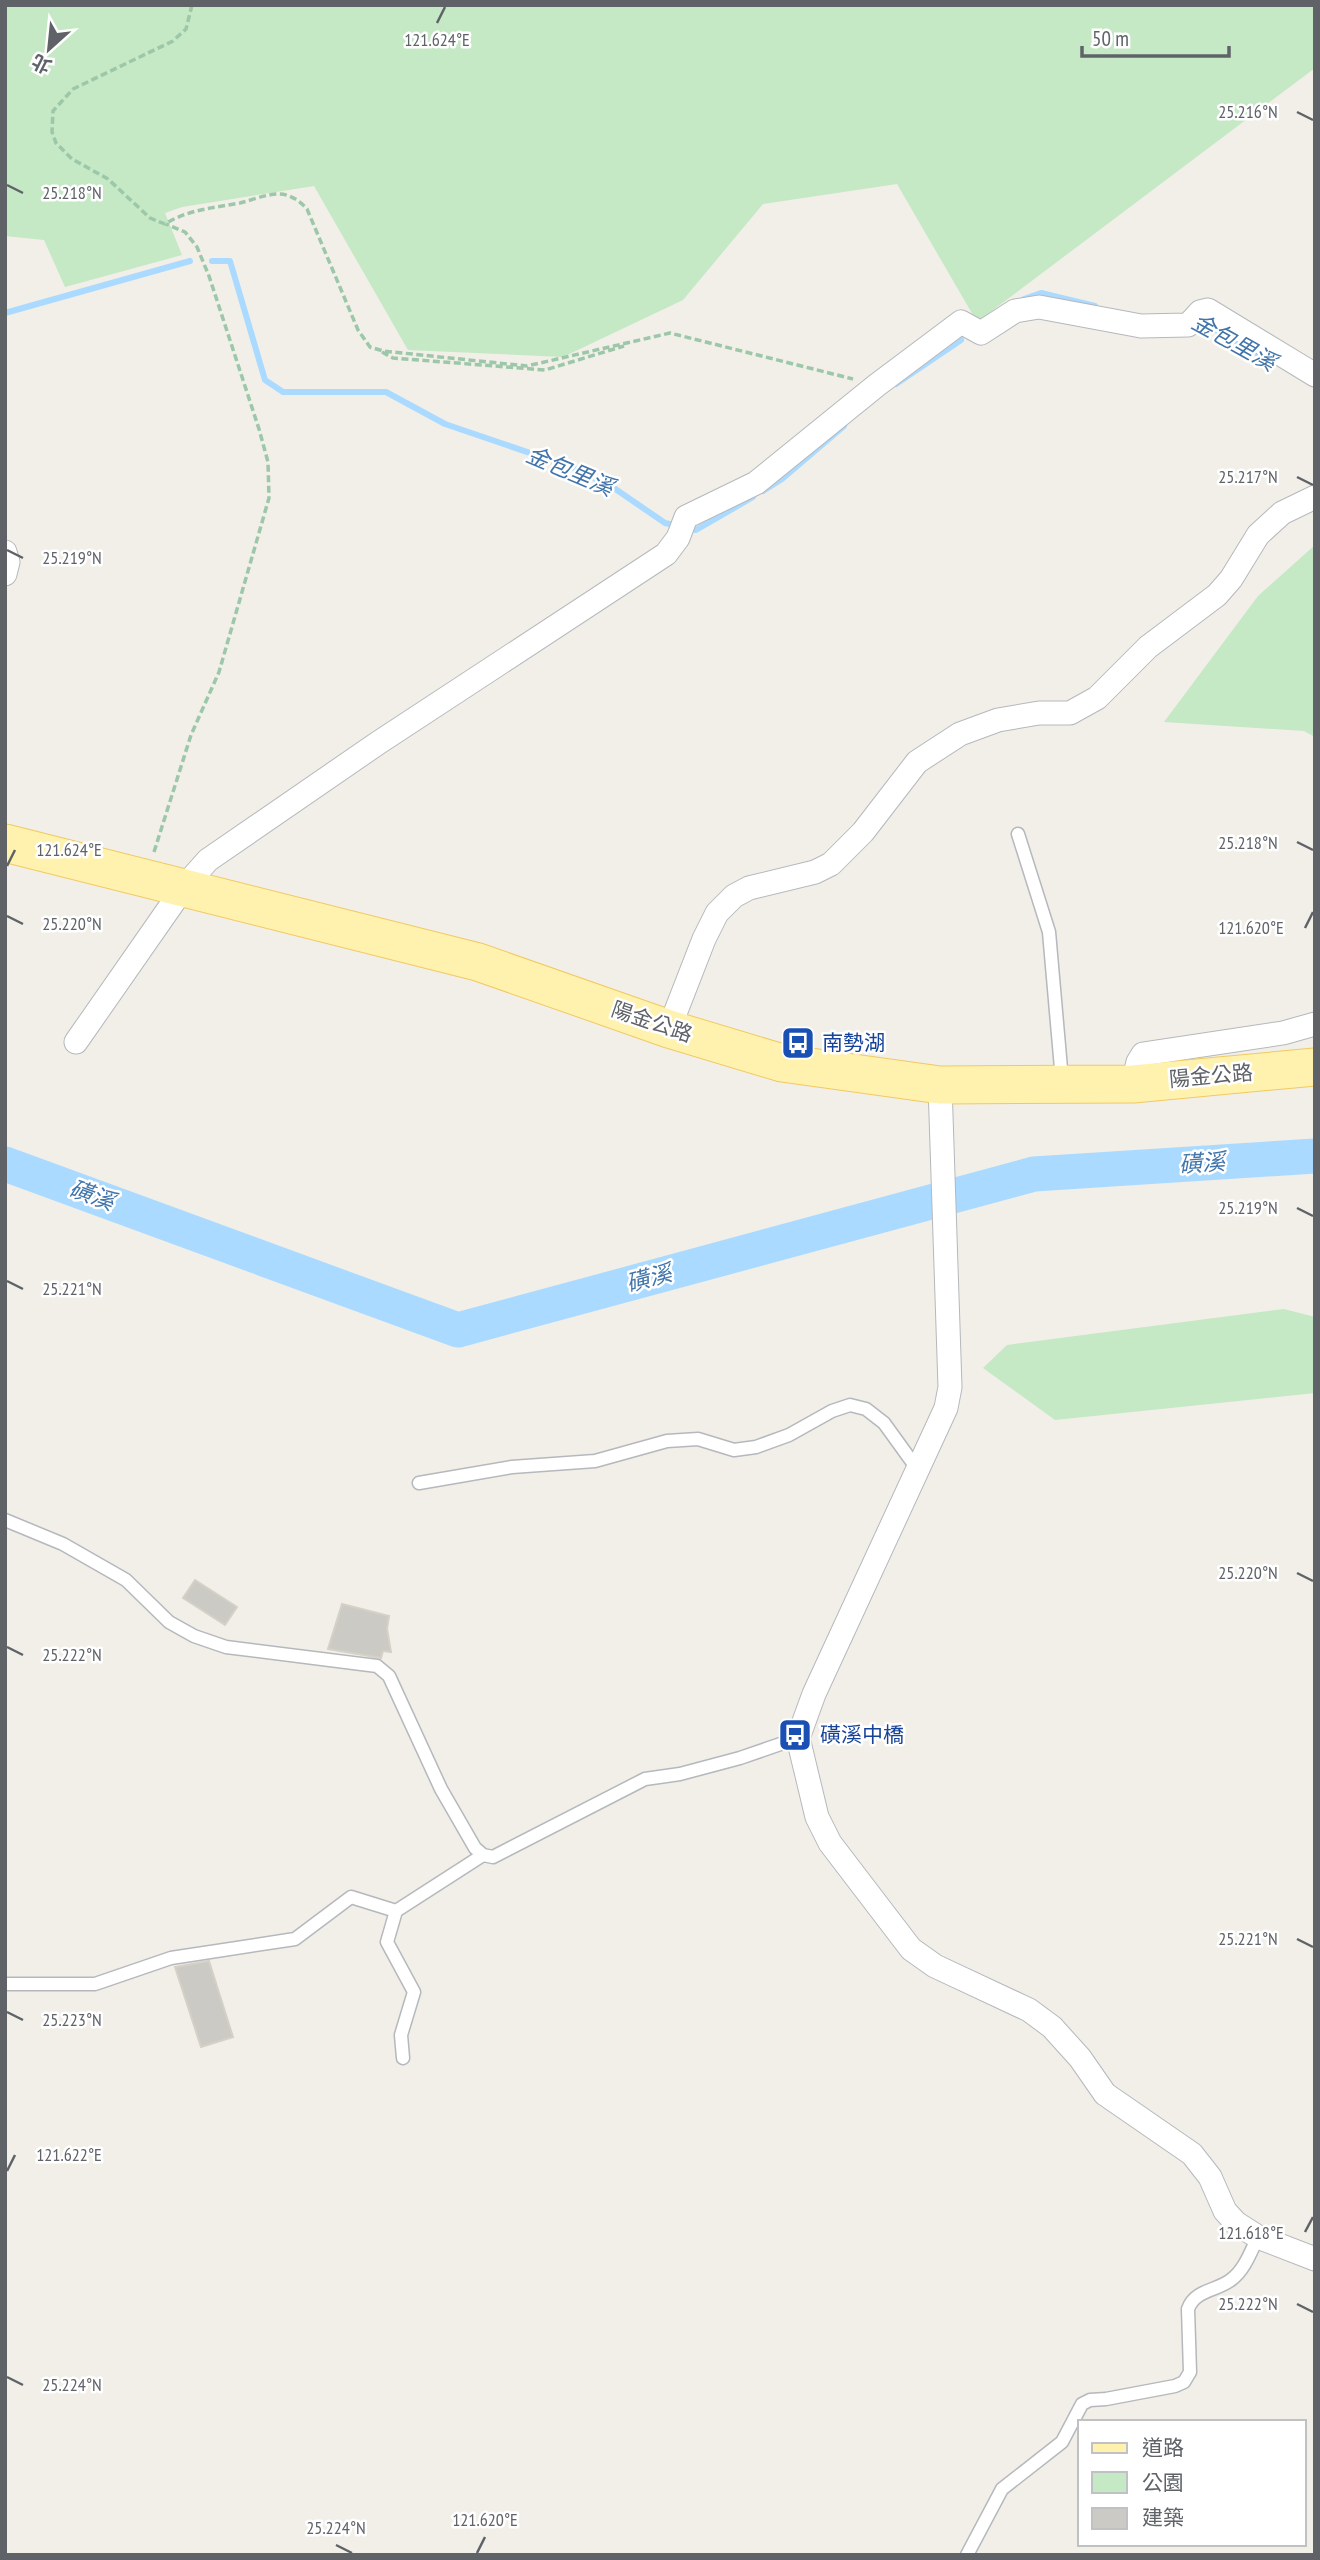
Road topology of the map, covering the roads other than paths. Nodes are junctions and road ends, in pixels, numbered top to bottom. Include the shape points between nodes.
1 (1315, 375) edge
2 (1315, 497) edge
3 (5, 552) edge
4 (5, 574) edge
5 (1018, 834) dead end
6 (5, 843) edge
7 (184, 887) junction
8 (1315, 1024) edge
9 (669, 1029) junction
10 (76, 1042) dead end
11 (1315, 1067) edge
12 (1133, 1083) junction
13 (1062, 1084) junction
14 (940, 1085) junction
15 (918, 1470) junction
16 (419, 1483) dead end
17 (5, 1520) edge
18 (798, 1738) junction
19 (483, 1855) junction
20 (396, 1911) junction
21 (5, 1984) edge
22 (403, 2058) dead end
23 (1258, 2237) junction
24 (1315, 2259) edge
25 (967, 2555) edge

1 - 7 street via 1208,310 1194,318 1142,326 1039,307 1015,311 981,333 961,322 869,383 756,483 682,528 666,554 208,860
2 - 9 street via 1282,513 1258,535 1217,595 1148,647 1097,698 1070,713 998,720 960,734 917,762 863,832 831,864 734,896 708,930
3 - 4 street
5 - 13 lane via 1049,932
6 - 7 main road, 陽金公路
7 - 9 main road, 陽金公路 via 478,962
7 - 10 street
8 - 12 street via 1143,1054
9 - 14 main road, 陽金公路 via 782,1063
11 - 12 main road, 陽金公路
12 - 13 main road, 陽金公路
13 - 14 main road, 陽金公路
14 - 15 street via 950,1387 946,1408
15 - 16 lane via 884,1423 866,1409 850,1405 756,1447 734,1450 698,1439 667,1441 595,1461 512,1467
15 - 18 street via 814,1693
17 - 19 lane via 63,1544 125,1580 169,1622 194,1636 226,1647 377,1665 389,1676 441,1789
18 - 19 lane via 740,1758 645,1779 493,1857
18 - 23 street via 817,1817 830,1843 911,1949 936,1966 1029,2010 1052,2027 1105,2094 1192,2154 1210,2176 1225,2211
19 - 20 lane
20 - 21 lane via 351,1897 295,1939 171,1958 95,1984
20 - 22 lane via 387,1942 414,1992 401,2035
23 - 24 street
23 - 25 lane via 1231,2280 1191,2301 1190,2372 1184,2382 1082,2404 1062,2442 1002,2489

